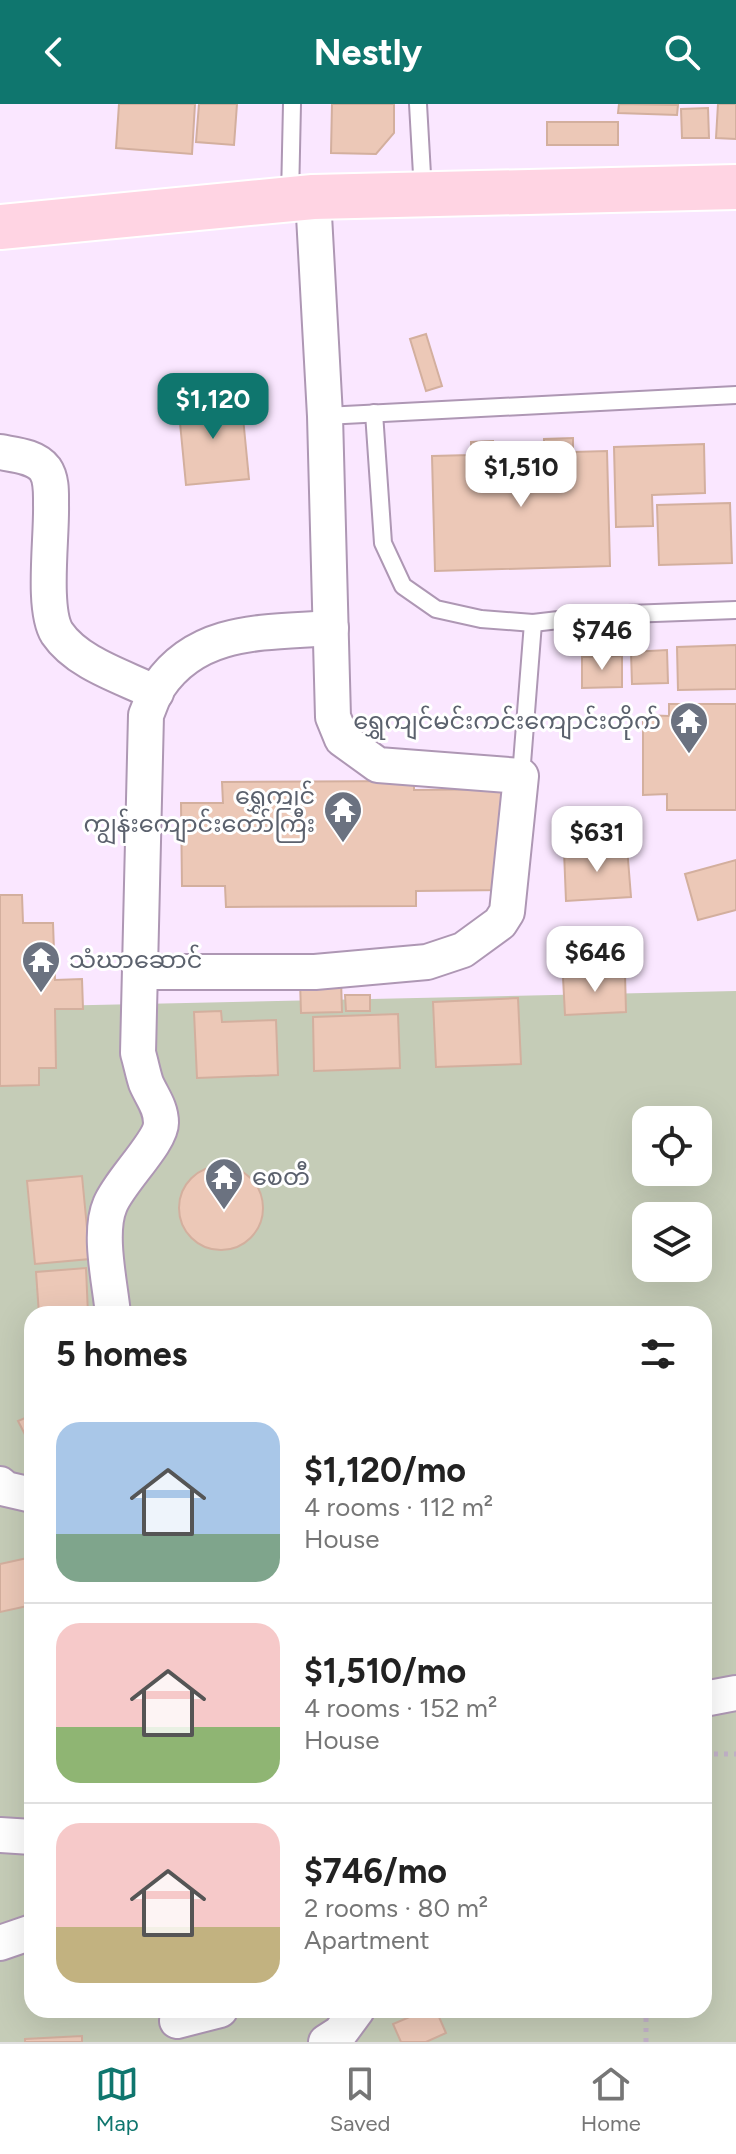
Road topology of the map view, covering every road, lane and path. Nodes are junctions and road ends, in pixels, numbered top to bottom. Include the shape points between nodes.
1 (292, 104) edge
2 (418, 104) edge
3 (736, 187) edge
4 (423, 194) junction
5 (302, 198) junction
6 (0, 227) edge
7 (736, 395) edge
8 (374, 413) junction
9 (325, 416) junction
10 (0, 452) edge
11 (736, 610) edge
12 (533, 623) junction
13 (331, 628) junction
14 (156, 693) junction
15 (521, 776) junction
16 (142, 972) junction
17 (112, 1306) edge
18 (0, 1484) edge
19 (24, 1493) edge
20 (736, 1693) edge
21 (712, 1698) edge
22 (712, 1754) edge
23 (736, 1754) edge
24 (0, 1835) edge
25 (24, 1836) edge
26 (24, 1935) edge
27 (0, 1943) edge
28 (351, 2018) edge
29 (646, 2018) edge
30 (326, 2042) edge
31 (646, 2042) edge

1 - 5 lane
2 - 4 lane
3 - 4 main road
4 - 5 main road
5 - 6 main road
5 - 9 street
7 - 8 lane
8 - 9 lane
8 - 12 lane via 383,543 403,586 436,609
9 - 13 street
10 - 14 street via 32,459 45,470 51,487 48,600 56,631 74,653
11 - 12 lane
12 - 15 lane
13 - 14 street via 231,636 187,657
13 - 15 street via 333,717 342,739 359,754 378,765
14 - 16 street via 146,715
15 - 16 street via 507,912 493,930 463,950 427,962 315,972
16 - 17 street via 138,1053 162,1125 109,1206 105,1232
18 - 19 street
20 - 21 street
22 - 23 path
24 - 25 street
26 - 27 street
28 - 30 street
29 - 31 path

